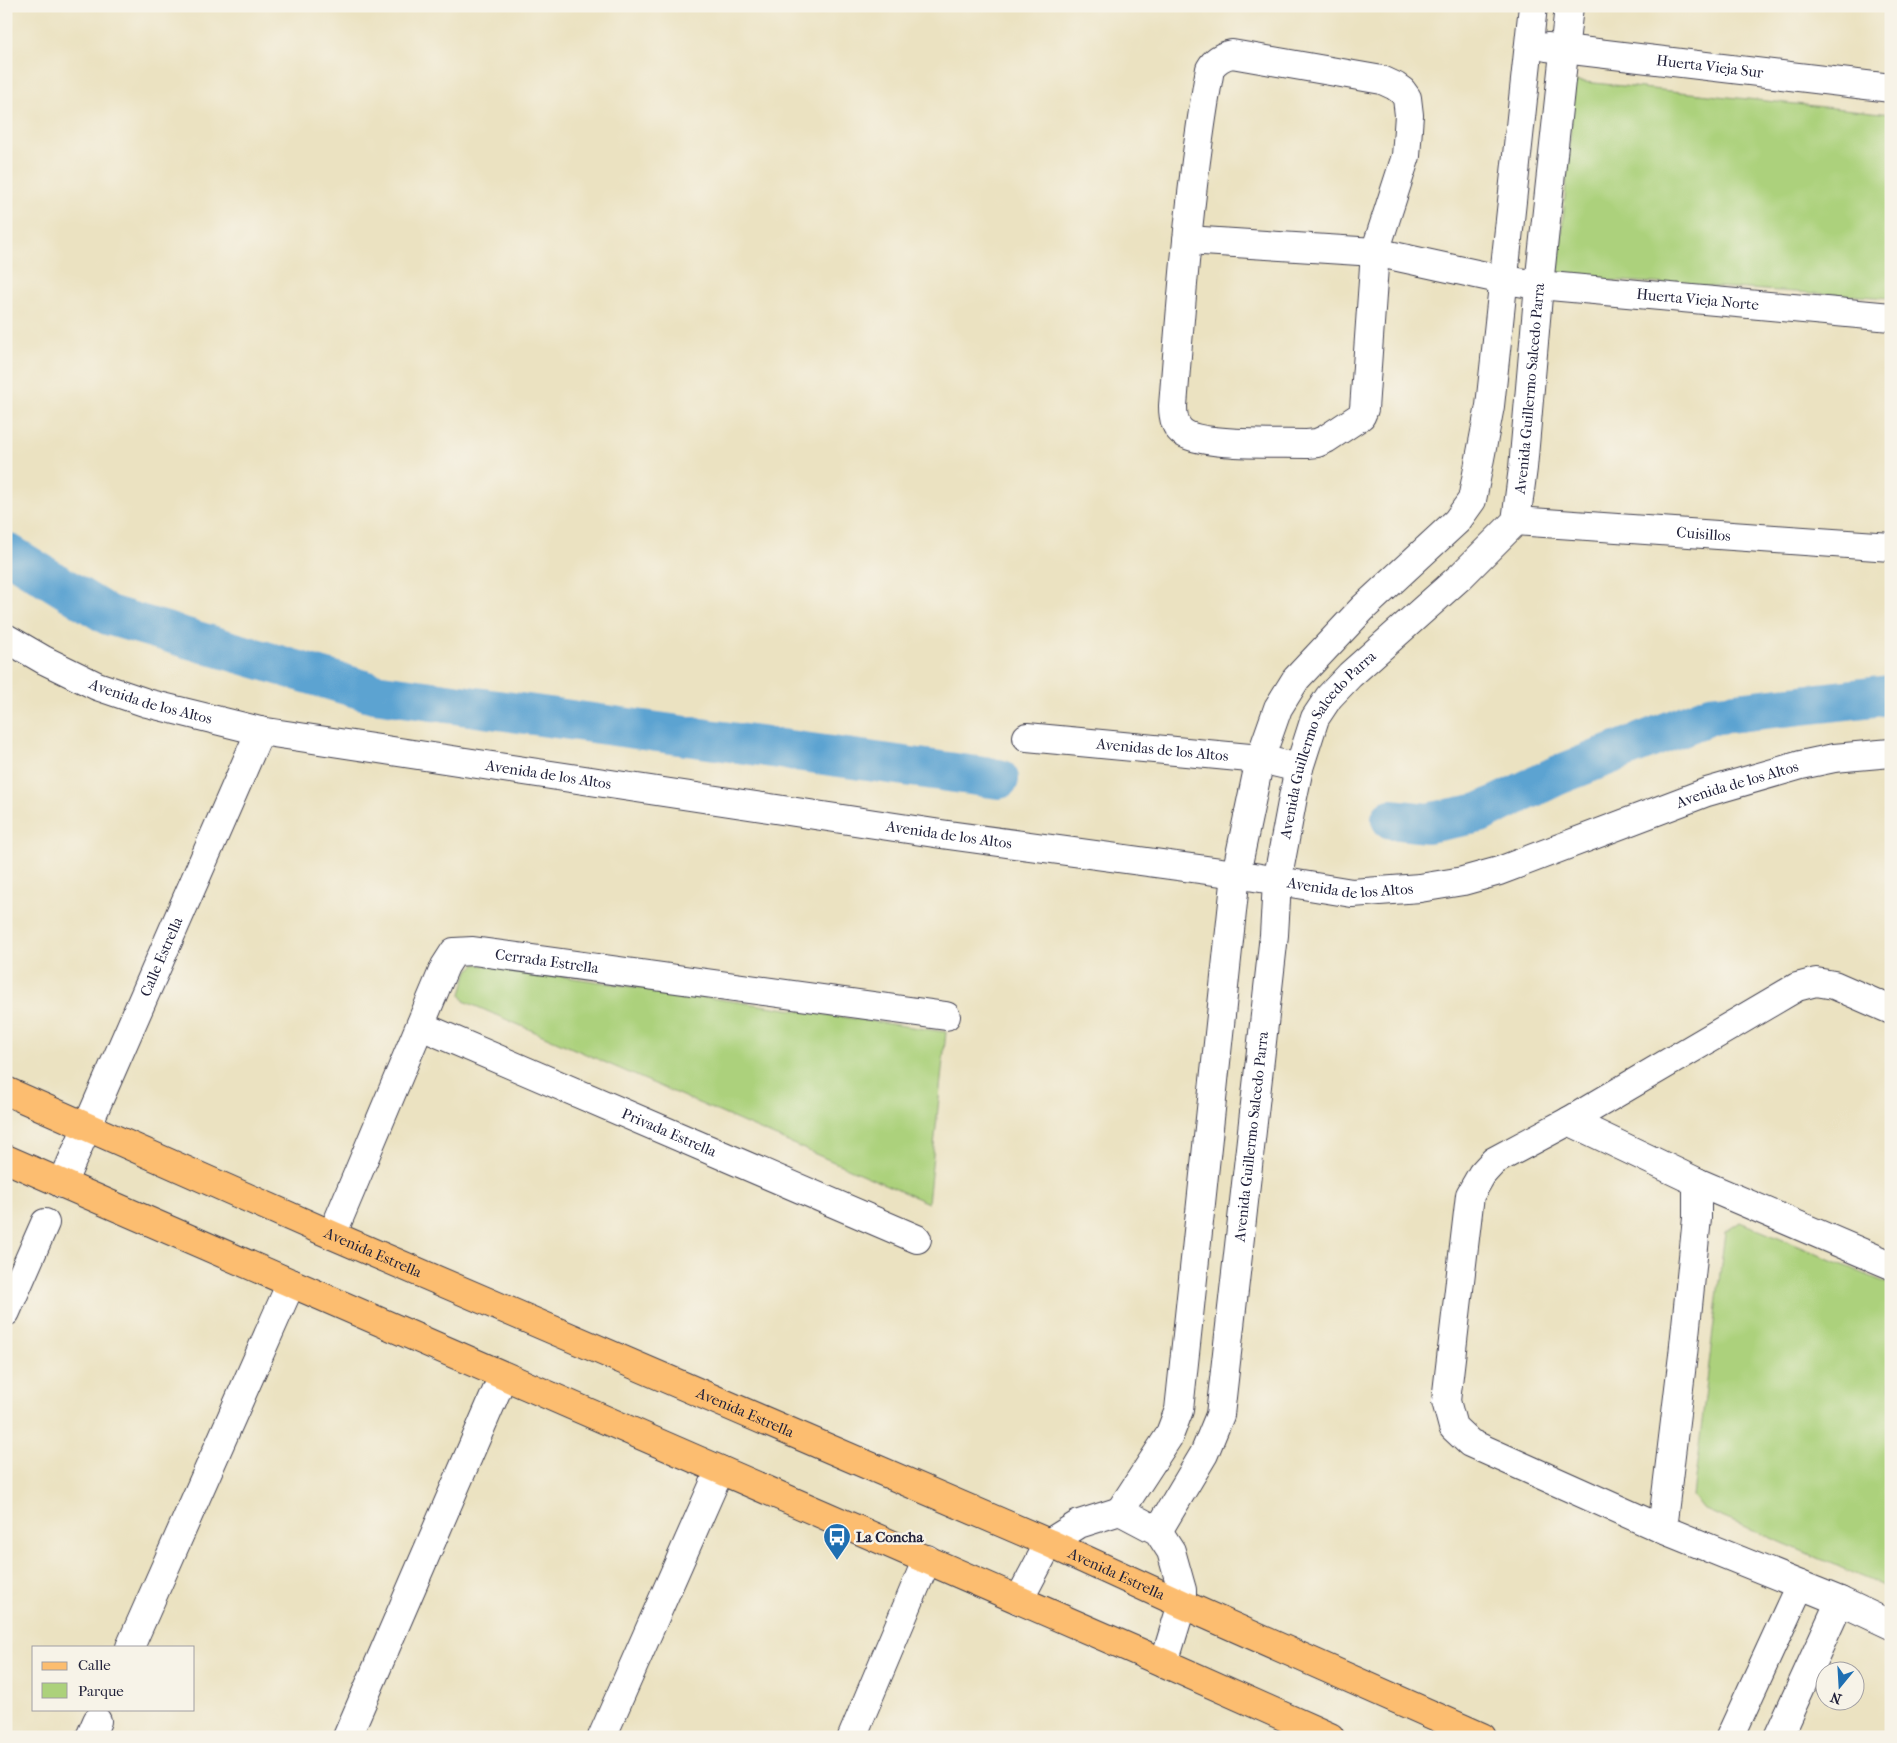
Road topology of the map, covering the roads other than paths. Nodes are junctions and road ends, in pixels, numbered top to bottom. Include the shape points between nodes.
1 (1533, 6) edge
2 (1568, 6) edge
3 (1528, 44) junction
4 (1564, 50) junction
5 (1891, 88) edge
6 (1187, 240) junction
7 (1375, 252) junction
8 (1504, 280) junction
9 (1539, 285) junction
10 (1891, 317) edge
11 (1516, 521) junction
12 (1891, 547) edge
13 (6, 638) edge
14 (260, 732) junction
15 (1027, 737) dead end
16 (1891, 753) edge
17 (1260, 760) junction
18 (1299, 768) junction
19 (1236, 874) junction
20 (1278, 882) junction
21 (1891, 1010) edge
22 (946, 1016) dead end
23 (421, 1026) junction
24 (6, 1091) edge
25 (1569, 1122) junction
26 (87, 1127) junction
27 (6, 1159) edge
28 (1205, 1164) junction
29 (1248, 1169) junction
30 (1697, 1182) junction
31 (62, 1184) junction
32 (45, 1223) dead end
33 (332, 1235) junction
34 (917, 1239) dead end
35 (1891, 1266) edge
36 (291, 1283) junction
37 (6, 1312) edge
38 (503, 1376) junction
39 (1169, 1436) junction
40 (1204, 1454) junction
41 (720, 1470) junction
42 (1120, 1511) junction
43 (1662, 1529) junction
44 (1158, 1531) junction
45 (1049, 1543) junction
46 (927, 1560) junction
47 (1800, 1586) junction
48 (1019, 1600) junction
49 (1840, 1601) junction
50 (1182, 1604) junction
51 (1891, 1625) edge
52 (130, 1646) edge
53 (1164, 1663) junction
54 (348, 1737) edge
55 (602, 1737) edge
56 (852, 1737) edge
57 (1330, 1737) edge
58 (1482, 1737) edge
59 (1730, 1737) edge
60 (1778, 1737) edge

1 - 3 street
2 - 4 street, Avenida Guillermo Salcedo Parra
3 - 4 street, Huerta Vieja Sur
3 - 8 street
4 - 5 street, Huerta Vieja Sur
4 - 9 street, Avenida Guillermo Salcedo Parra
6 - 7 street, Huerta Vieja Norte
6 - 7 street via 1198,138 1210,69 1219,59 1232,54 1382,80 1402,91 1407,98 1409,115 1406,156
6 - 7 street via 1173,417 1182,432 1215,441 1317,443 1361,416 1365,400
7 - 8 street, Huerta Vieja Norte
8 - 9 street, Huerta Vieja Norte
8 - 17 street via 1490,406 1472,500 1457,521 1363,608 1296,679 1278,708
9 - 10 street, Huerta Vieja Norte
9 - 11 street, Avenida Guillermo Salcedo Parra
11 - 12 street, Cuisillos
11 - 18 street, Avenida Guillermo Salcedo Parra via 1329,697 1315,718
13 - 14 street, Avenida de los Altos via 96,686 147,703
14 - 19 street, Avenida de los Altos
14 - 26 street, Calle Estrella
15 - 17 street, Avenidas de los Altos
16 - 20 street, Avenida de los Altos via 1834,758 1717,789 1499,871 1462,881 1352,893
17 - 18 street, Avenidas de los Altos
17 - 19 street
18 - 20 street, Avenida Guillermo Salcedo Parra
19 - 20 street, Avenida de los Altos
19 - 28 street
20 - 29 street, Avenida Guillermo Salcedo Parra
21 - 25 street via 1834,985 1816,982 1797,987
22 - 23 street, Cerrada Estrella via 473,951 454,952
23 - 33 street, Cerrada Estrella
23 - 34 street, Privada Estrella
24 - 26 main road, Avenida Estrella
25 - 30 street
25 - 43 street via 1494,1161 1470,1195 1446,1401 1453,1427 1470,1443
26 - 31 street, Calle Estrella
26 - 33 main road, Avenida Estrella
27 - 31 main road
28 - 29 street
28 - 39 street via 1179,1410
29 - 40 street, Avenida Guillermo Salcedo Parra via 1220,1415
30 - 35 street
30 - 43 street via 1697,1218
31 - 36 main road
32 - 37 street
33 - 45 main road, Avenida Estrella
36 - 38 main road
36 - 52 street
38 - 41 main road
38 - 54 street
39 - 40 street
39 - 42 street
40 - 44 street, Avenida Guillermo Salcedo Parra
41 - 46 main road
41 - 55 street
42 - 44 street
42 - 45 street via 1079,1524
43 - 47 street
44 - 50 street via 1171,1551 1182,1590
45 - 48 street
45 - 50 main road, Avenida Estrella
46 - 48 main road
46 - 56 street
47 - 49 street
47 - 59 street
48 - 53 main road
49 - 51 street
49 - 60 street
50 - 53 street
50 - 58 main road, Avenida Estrella
53 - 57 main road

